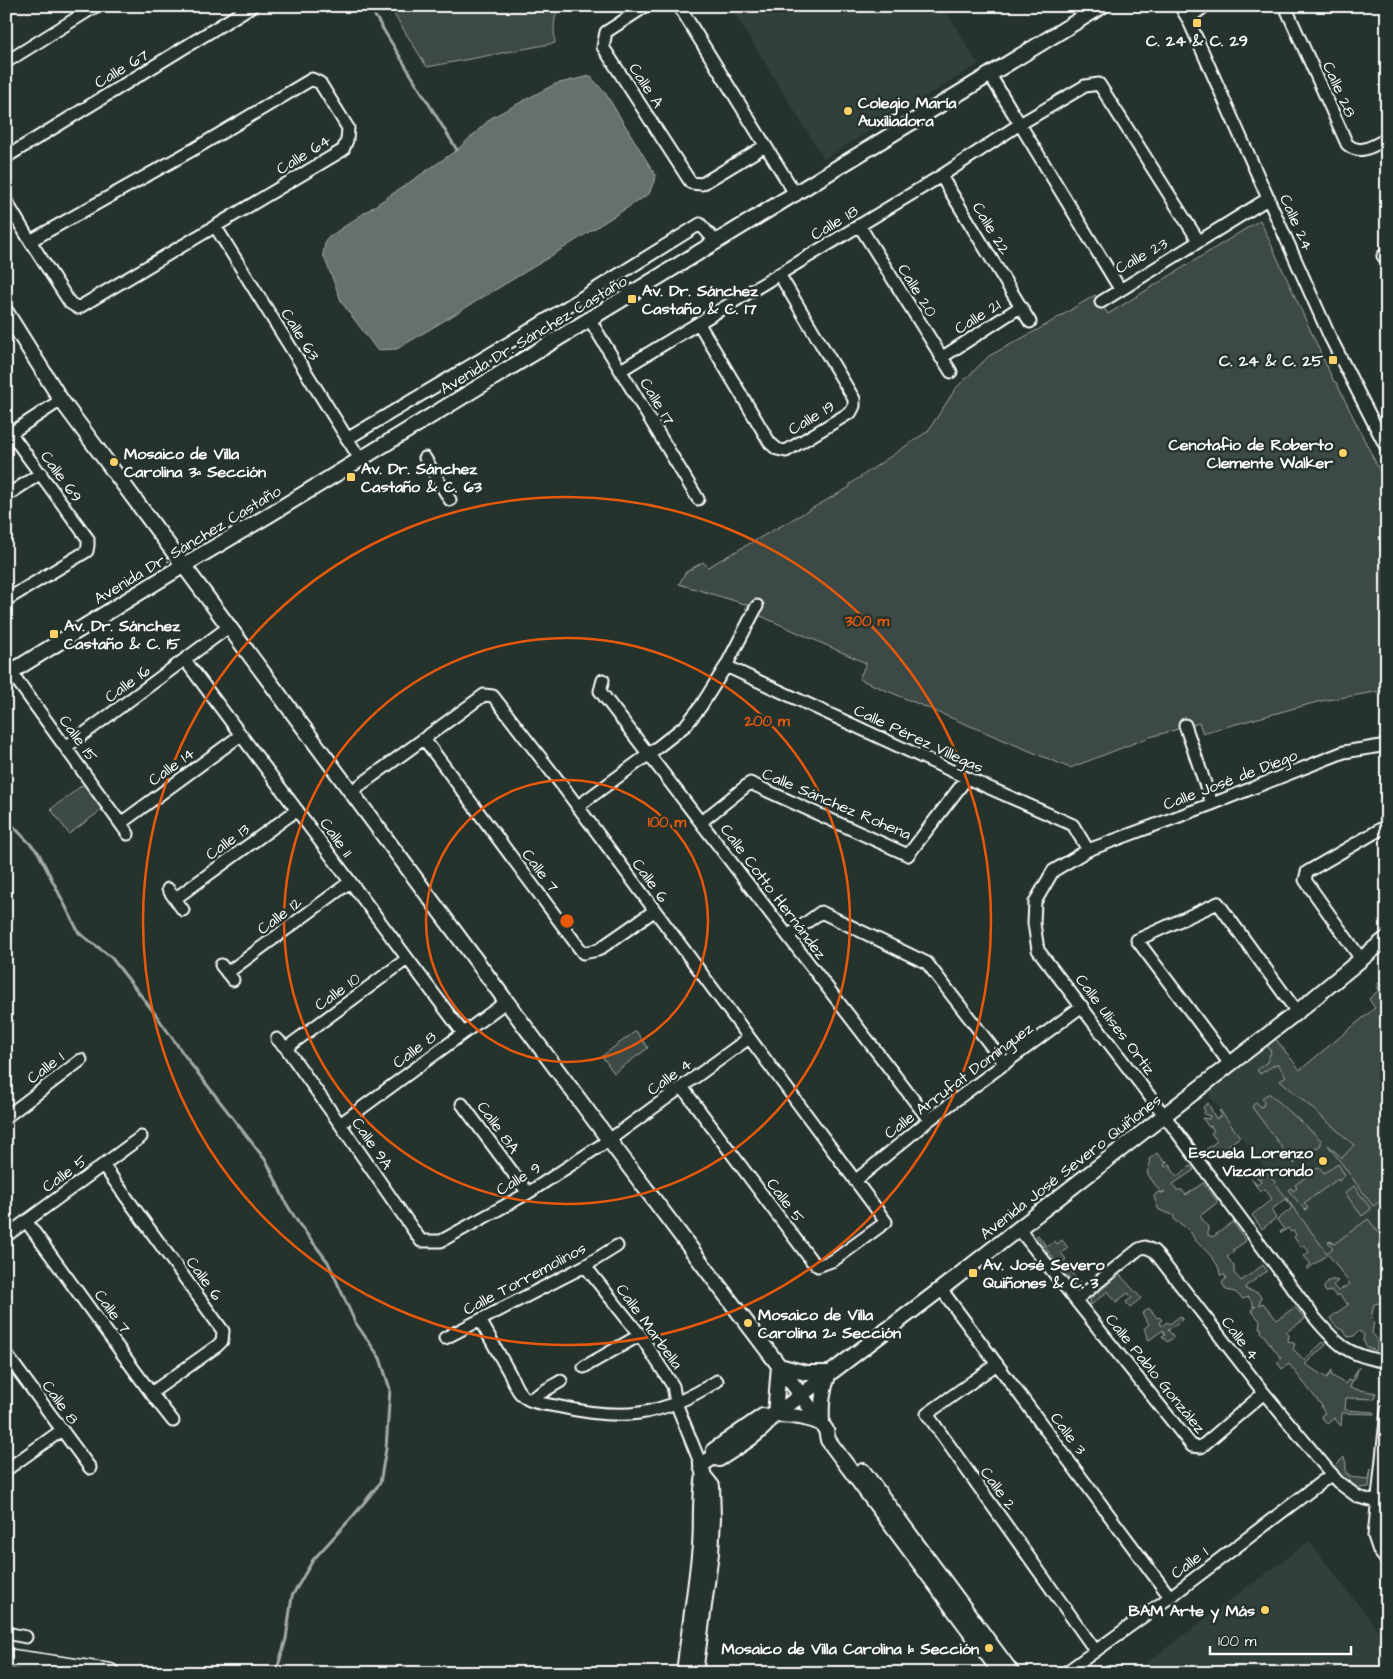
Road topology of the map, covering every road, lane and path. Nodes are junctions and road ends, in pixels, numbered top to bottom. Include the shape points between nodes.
1 (96, 6) edge
2 (252, 6) edge
3 (646, 6) edge
4 (679, 6) edge
5 (1102, 6) edge
6 (1180, 6) edge
7 (1205, 6) edge
8 (1285, 6) edge
9 (1188, 19) junction
10 (6, 62) edge
11 (990, 76) junction
12 (1020, 124) junction
13 (1387, 139) edge
14 (765, 146) junction
15 (6, 157) edge
16 (941, 176) junction
17 (796, 195) junction
18 (1269, 198) junction
19 (7, 206) edge
20 (859, 225) junction
21 (215, 226) junction
22 (1198, 240) junction
23 (30, 241) junction
24 (717, 243) junction
25 (779, 274) junction
26 (1120, 289) junction
27 (1101, 302) dead end
28 (1018, 303) junction
29 (6, 312) edge
30 (590, 320) junction
31 (1030, 322) dead end
32 (699, 324) junction
33 (941, 358) junction
34 (621, 370) junction
35 (951, 372) dead end
36 (61, 400) junction
37 (1387, 419) edge
38 (1375, 424) junction
39 (9, 430) edge
40 (347, 439) junction
41 (1387, 449) edge
42 (425, 458) dead end
43 (360, 460) junction
44 (41, 474) junction
45 (6, 496) edge
46 (698, 499) dead end
47 (450, 500) dead end
48 (184, 565) junction
49 (6, 600) edge
50 (757, 606) dead end
51 (230, 626) junction
52 (185, 660) junction
53 (726, 666) junction
54 (9, 673) edge
55 (603, 680) dead end
56 (1185, 725) dead end
57 (241, 735) junction
58 (424, 739) junction
59 (1387, 745) edge
60 (66, 747) junction
61 (649, 754) junction
62 (967, 778) junction
63 (352, 791) junction
64 (1212, 804) junction
65 (577, 807) junction
66 (297, 810) junction
67 (1387, 811) edge
68 (701, 822) junction
69 (120, 823) junction
70 (128, 834) dead end
71 (1088, 850) junction
72 (350, 882) junction
73 (168, 889) dead end
74 (176, 898) junction
75 (183, 910) dead end
76 (654, 911) junction
77 (788, 936) junction
78 (1387, 938) edge
79 (407, 959) junction
80 (1361, 959) junction
81 (227, 973) dead end
82 (507, 1001) junction
83 (1082, 1006) junction
84 (1297, 1012) junction
85 (462, 1033) junction
86 (749, 1038) junction
87 (277, 1039) dead end
88 (286, 1048) junction
89 (80, 1060) dead end
90 (1005, 1064) junction
91 (1230, 1064) junction
92 (682, 1087) junction
93 (462, 1104) dead end
94 (1164, 1115) junction
95 (6, 1117) edge
96 (929, 1120) junction
97 (340, 1124) junction
98 (141, 1137) dead end
99 (609, 1140) junction
100 (103, 1165) junction
101 (855, 1181) junction
102 (528, 1193) junction
103 (26, 1221) junction
104 (886, 1222) joint
105 (1018, 1228) junction
106 (6, 1236) edge
107 (441, 1240) joint
108 (617, 1246) dead end
109 (585, 1266) junction
110 (942, 1289) junction
111 (1076, 1300) junction
112 (480, 1320) junction
113 (640, 1335) junction
114 (445, 1338) dead end
115 (6, 1354) edge
116 (1387, 1362) edge
117 (997, 1364) junction
118 (779, 1366) junction
119 (584, 1367) dead end
120 (829, 1373) junction
121 (561, 1380) dead end
122 (717, 1381) dead end
123 (151, 1393) junction
124 (1264, 1393) junction
125 (801, 1395) junction
126 (529, 1400) junction
127 (676, 1403) junction
128 (1387, 1410) edge
129 (773, 1416) junction
130 (173, 1421) dead end
131 (824, 1427) junction
132 (62, 1430) junction
133 (90, 1468) dead end
134 (6, 1470) edge
135 (702, 1471) junction
136 (1332, 1474) junction
137 (1378, 1502) junction
138 (1387, 1561) edge
139 (1170, 1597) junction
140 (6, 1633) edge
141 (694, 1636) junction
142 (26, 1637) dead end
143 (1095, 1650) junction
144 (6, 1658) edge
145 (684, 1672) edge
146 (110, 1673) edge
147 (690, 1673) edge
148 (695, 1673) edge
149 (1001, 1673) edge
150 (1012, 1673) edge
151 (1065, 1673) edge

1 - 10 street
2 - 15 street, Calle 67
3 - 14 street, Calle A via 606,32 604,47 691,183 702,184
4 - 14 street
5 - 11 street, Avenida Dr. Sánchez Castaño
6 - 9 street, Calle 24
7 - 9 street
8 - 13 street, Calle 28 via 1347,144 1360,151
9 - 18 street, Calle 24
11 - 12 street, Calle 23
11 - 17 street, Avenida Dr. Sánchez Castaño
12 - 16 street, Calle 18
12 - 22 street, Calle 18 via 1085,86 1099,84
12 - 26 street, Calle 23
14 - 17 street
16 - 20 street, Calle 18
16 - 28 street, Calle 22
17 - 24 street, Avenida Dr. Sánchez Castaño
18 - 22 street, Calle 23
18 - 38 street, Calle 24 via 1330,338
19 - 23 street, Calle 64
20 - 25 street, Calle 18
20 - 33 street, Calle 20
21 - 23 street, Calle 64 via 78,308 70,302
21 - 23 street, Calle 64 via 343,150 348,128 320,83 312,79
21 - 40 street, Calle 63
22 - 26 street, Calle 23
24 - 30 street, Avenida Dr. Sánchez Castaño
24 - 40 street via 700,224
25 - 32 street, Calle 18
25 - 32 street, Calle 19 via 854,399 851,412 786,451 777,449 770,443
26 - 27 street
28 - 31 street, Calle 22
28 - 33 street, Calle 21
29 - 36 street
30 - 34 street, Calle 17
30 - 43 street, Avenida Dr. Sánchez Castaño
32 - 34 street, Calle 18
33 - 35 street, Calle 20
34 - 46 street, Calle 17
36 - 39 street
36 - 48 street
37 - 38 street
38 - 41 street, Calle 24
39 - 44 street, Calle 69
40 - 43 street, Calle 63
42 - 47 street
43 - 48 street, Avenida Dr. Sánchez Castaño
44 - 45 street
44 - 49 street, Calle 69 via 88,539 87,551
48 - 51 street
48 - 54 street, Avenida Dr. Sánchez Castaño
50 - 53 street
51 - 52 street, Calle 16
51 - 63 street
52 - 57 street, Calle 11
52 - 60 street, Calle 16
53 - 61 street via 686,725
53 - 62 street, Calle Pérez Villegas
54 - 60 street, Calle 15
55 - 61 street, Calle Cotto Hernández via 600,692
56 - 64 street
57 - 66 street, Calle 11
57 - 69 street, Calle 14
58 - 63 street, Calle 6
58 - 65 street, Calle 6 via 484,695 493,696
58 - 76 street, Calle 7 via 583,953 598,950
59 - 64 street, Calle José de Diego via 1344,752
60 - 69 street, Calle 15
61 - 65 street
61 - 68 street, Calle Cotto Hernández
62 - 68 street, Calle Sánchez Rohena via 908,855 750,783
62 - 71 street, Calle Pérez Villegas via 1073,825
63 - 82 street
64 - 71 street, Calle José de Diego
65 - 76 street, Calle 6
66 - 72 street, Calle 11
66 - 74 street, Calle 13
67 - 80 street via 1386,826 1307,872 1306,880
68 - 77 street, Calle Cotto Hernández
69 - 70 street, Calle 15
71 - 83 street, Calle Ulises Ortiz via 1053,871 1034,902 1038,950
72 - 79 street, Calle 11
72 - 81 street, Calle 12
73 - 74 street
74 - 75 street
76 - 86 street, Calle 6
77 - 90 street via 821,912 927,963
77 - 96 street, Calle Cotto Hernández
78 - 80 street, Avenida José Severo Quiñones
79 - 85 street, Calle 11
79 - 88 street, Calle 10
80 - 84 street, Avenida José Severo Quiñones
82 - 85 street, Calle 8
82 - 99 street
83 - 90 street, Calle Arrufat Domínguez
83 - 94 street, Calle Ulises Ortiz
84 - 91 street, Avenida José Severo Quiñones
84 - 91 street via 1218,903 1137,940
85 - 97 street, Calle 8
86 - 92 street, Calle 4
86 - 101 street, Calle 6
87 - 88 street, Calle 9A
88 - 97 street, Calle 9A
89 - 95 street, Calle 1
90 - 96 street, Calle Arrufat Domínguez
91 - 94 street, Avenida José Severo Quiñones
92 - 99 street, Calle 4
92 - 104 street, Calle 5 via 818,1266 834,1260
93 - 102 street, Calle 8A
94 - 105 street, Avenida José Severo Quiñones
94 - 116 street, Calle Ulises Ortiz via 1328,1334 1356,1355
96 - 101 street, Calle Arrufat Domínguez
97 - 107 street, Calle 9A via 421,1241
98 - 100 street, Calle 5
99 - 102 street, Calle 9
99 - 118 street
100 - 103 street, Calle 5
100 - 123 street, Calle 6 via 223,1331 222,1341 217,1346
101 - 104 street, Calle 6
102 - 107 street, Calle 9
103 - 106 street, Calle 5
103 - 123 street, Calle 7
105 - 110 street, Avenida José Severo Quiñones
105 - 111 street, Calle Pablo González
108 - 109 street, Calle Torremolinos
109 - 112 street, Calle Torremolinos
109 - 113 street, Calle Marbella
110 - 117 street, Calle 3
110 - 120 street, Avenida José Severo Quiñones
111 - 124 street, Calle 4 via 1139,1248 1150,1248
111 - 124 street, Calle Pablo González via 1192,1446 1201,1446
112 - 114 street, Calle Torremolinos
112 - 126 street via 520,1394
113 - 119 street
113 - 127 street, Calle Marbella via 673,1386
115 - 132 street, Calle 8
117 - 139 street, Calle 3
117 - 143 street, Calle 2 via 927,1414
118 - 120 street via 806,1373
118 - 125 street
118 - 129 street
120 - 125 street, Avenida José Severo Quiñones
120 - 131 street via 821,1401
121 - 126 street
122 - 127 street
123 - 130 street, Calle 7
124 - 136 street, Calle 4
125 - 129 street, Avenida José Severo Quiñones
125 - 131 street
126 - 127 street via 566,1409 616,1415 651,1412
127 - 135 street, Calle Marbella
128 - 137 street
129 - 131 street via 797,1416 814,1420
129 - 135 street, Avenida José Severo Quiñones via 763,1416 753,1429 714,1450 714,1458
131 - 149 street via 828,1440
131 - 150 street via 835,1434
132 - 133 street, Calle 8
132 - 134 street
135 - 141 street via 703,1569
136 - 137 street, Calle 4 via 1352,1494
136 - 139 street, Calle 1
137 - 138 street via 1374,1536
139 - 143 street, Calle 1
140 - 142 street
141 - 145 street
141 - 148 street
143 - 151 street, Calle 1
144 - 146 main road
145 - 147 street

